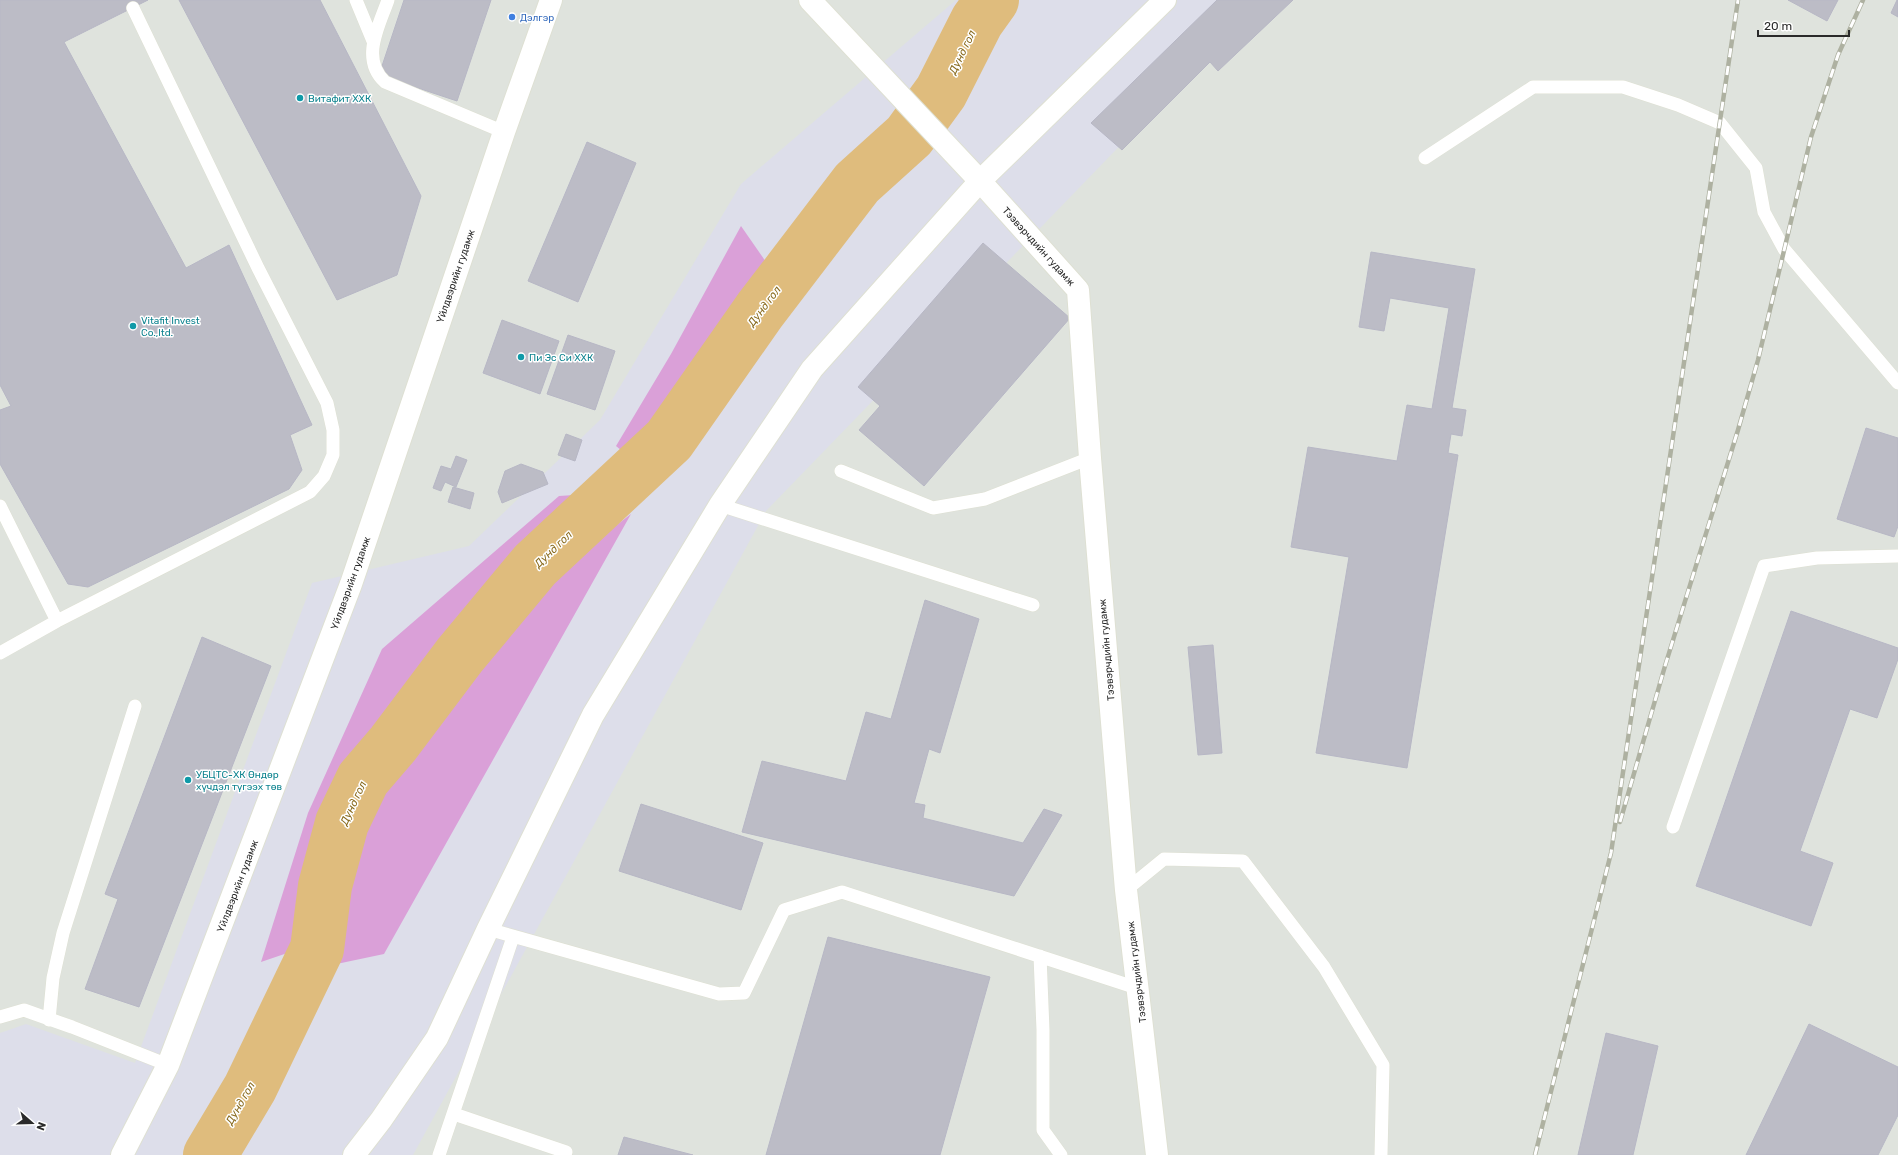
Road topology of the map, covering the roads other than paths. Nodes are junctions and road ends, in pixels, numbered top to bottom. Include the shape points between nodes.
1 (356, 0) edge
2 (388, 0) edge
3 (551, 0) edge
4 (810, 0) edge
5 (1165, 0) edge
6 (133, 8) dead end
7 (373, 41) junction
8 (504, 132) junction
9 (1425, 158) dead end
10 (980, 181) junction
11 (1898, 383) edge
12 (1090, 458) junction
13 (841, 471) dead end
14 (720, 505) junction
15 (0, 506) edge
16 (1898, 556) edge
17 (1033, 605) dead end
18 (57, 621) junction
19 (0, 653) edge
20 (135, 706) dead end
21 (1673, 827) dead end
22 (1126, 890) junction
23 (488, 929) junction
24 (513, 937) junction
25 (1040, 956) junction
26 (1138, 988) junction
27 (0, 1017) edge
28 (49, 1020) junction
29 (168, 1065) junction
30 (454, 1114) junction
31 (566, 1152) dead end
32 (122, 1155) edge
33 (354, 1155) edge
34 (439, 1155) edge
35 (1061, 1155) edge
36 (1157, 1155) edge
37 (1381, 1155) edge

1 - 7 lane
2 - 7 lane
3 - 8 street, Yйлдвэрийн гудамж
4 - 10 street, Тээвэрчдийн гудамж
5 - 10 street
6 - 18 lane via 258,268 327,403 333,430 333,455 324,476 310,492
7 - 8 lane via 373,61 377,74 385,82
8 - 29 street, Yйлдвэрийн гудамж via 351,584
9 - 11 lane via 1533,87 1623,87 1678,105 1720,123 1756,168 1764,212 1784,249
10 - 12 street, Тээвэрчдийн гудамж via 1078,290
10 - 14 street via 812,369
12 - 13 lane via 984,499 933,508
12 - 22 street, Тээвэрчдийн гудамж
14 - 17 lane
14 - 23 street via 593,714
15 - 18 lane
16 - 21 lane via 1817,558 1764,566
18 - 19 lane
20 - 28 lane via 63,933 53,978
22 - 26 street, Тээвэрчдийн гудамж
22 - 37 lane via 1164,859 1243,861 1324,967 1383,1065
23 - 24 lane
23 - 33 street via 437,1038
24 - 25 lane via 719,994 744,993 784,910 842,892
24 - 30 lane
25 - 26 lane
25 - 35 lane via 1043,1030 1042,1130
26 - 36 street, Тээвэрчдийн гудамж
27 - 28 lane via 24,1010
28 - 29 lane
29 - 32 street, Yйлдвэрийн гудамж
30 - 31 lane
30 - 34 lane

